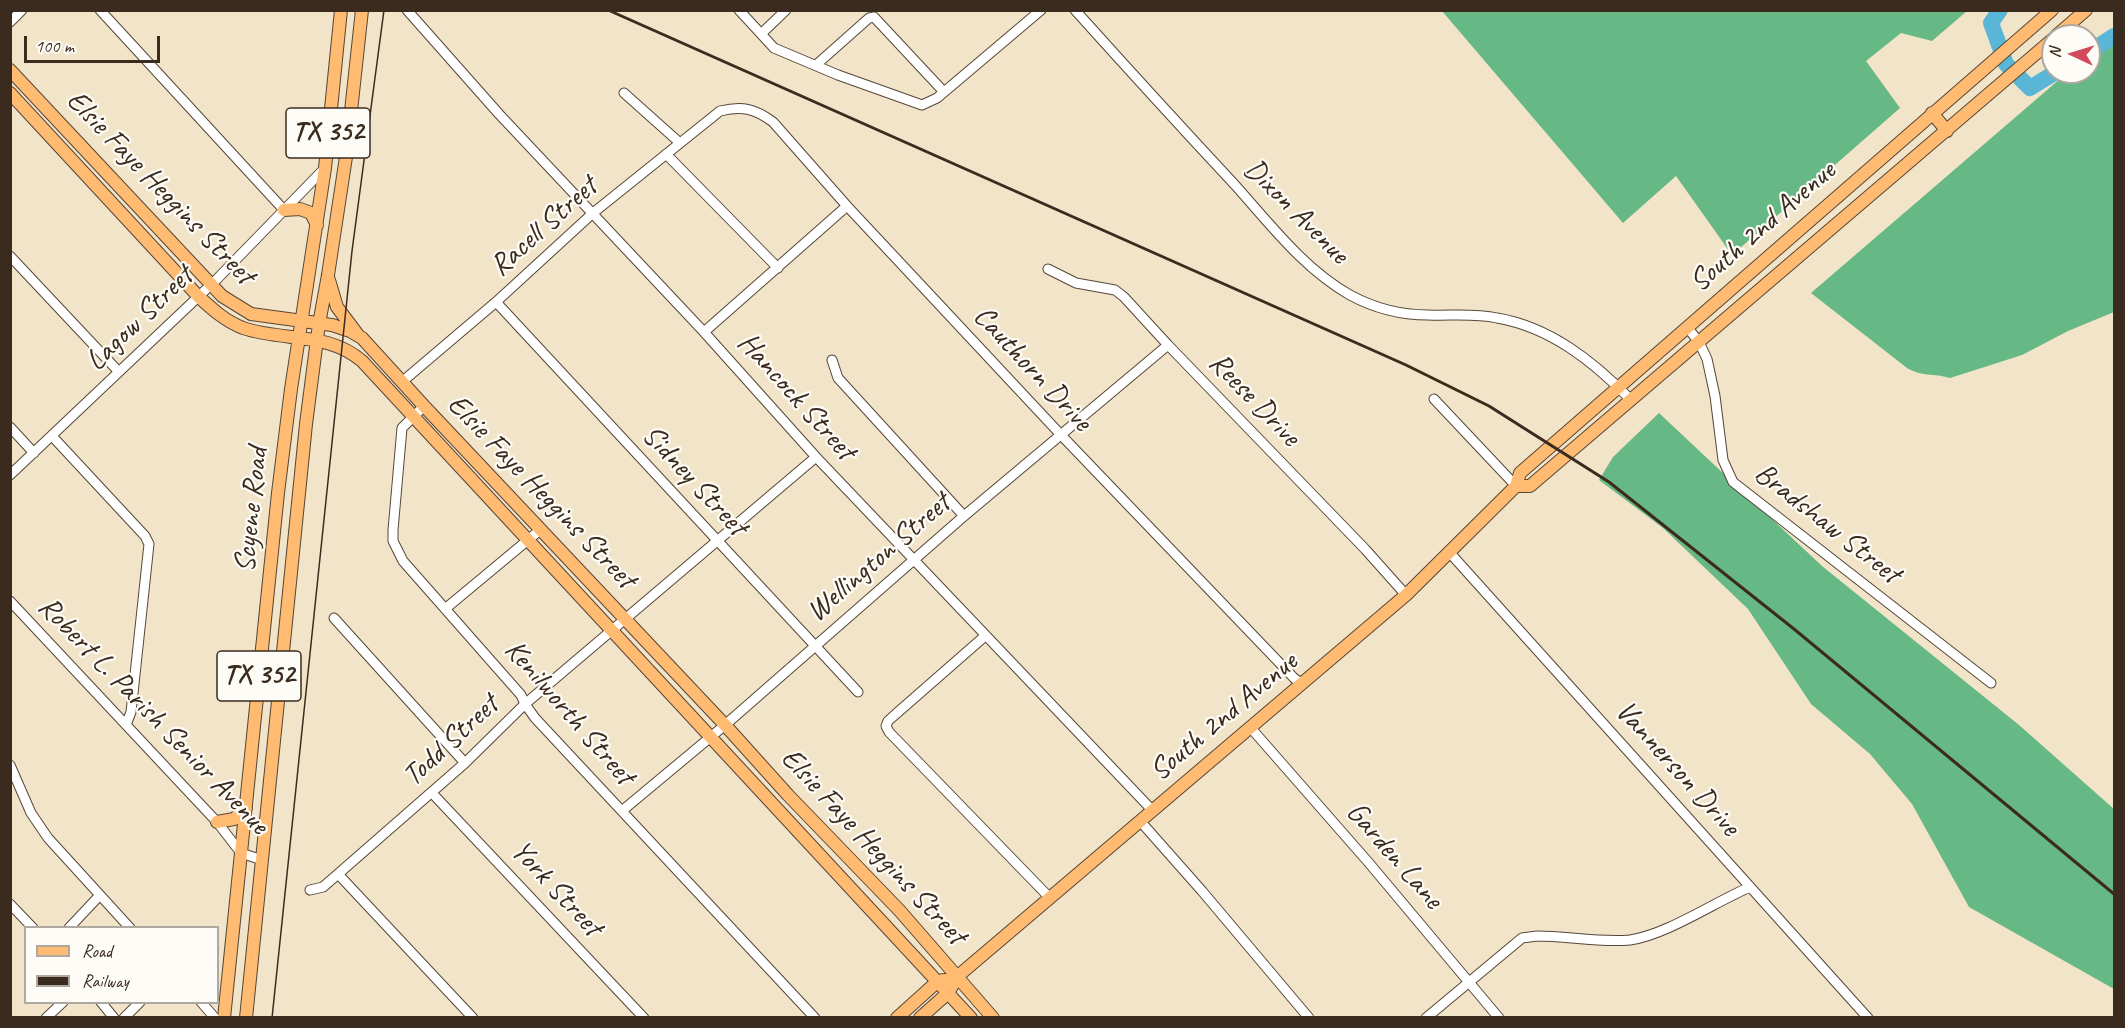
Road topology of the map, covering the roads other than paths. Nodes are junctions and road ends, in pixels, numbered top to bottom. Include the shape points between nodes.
1 (22, 10) edge
2 (100, 10) edge
3 (341, 10) edge
4 (362, 10) edge
5 (407, 10) edge
6 (739, 10) edge
7 (786, 10) edge
8 (1041, 10) edge
9 (1075, 10) edge
10 (2052, 10) edge
11 (2086, 10) edge
12 (10, 21) edge
13 (2070, 24) edge
14 (761, 34) junction
15 (2041, 49) edge
16 (816, 65) junction
17 (10, 70) edge
18 (944, 92) junction
19 (10, 93) edge
20 (624, 93) dead end
21 (720, 111) joint
22 (1932, 113) junction
23 (1947, 131) junction
24 (680, 143) junction
25 (666, 154) junction
26 (325, 168) junction
27 (847, 206) junction
28 (284, 210) junction
29 (593, 213) junction
30 (317, 225) junction
31 (10, 256) edge
32 (778, 268) junction
33 (1048, 269) dead end
34 (328, 275) junction
35 (211, 284) junction
36 (198, 296) junction
37 (496, 302) junction
38 (302, 321) junction
39 (319, 324) junction
40 (1687, 327) junction
41 (704, 332) junction
42 (359, 336) junction
43 (300, 337) junction
44 (317, 340) junction
45 (1699, 342) junction
46 (1168, 345) junction
47 (832, 360) dead end
48 (119, 372) junction
49 (403, 381) junction
50 (1619, 388) junction
51 (1434, 399) dead end
52 (1630, 399) junction
53 (424, 406) junction
54 (414, 416) junction
55 (10, 427) edge
56 (52, 436) junction
57 (1062, 436) junction
58 (34, 453) junction
59 (816, 457) junction
60 (10, 475) edge
61 (1516, 486) junction
62 (964, 516) junction
63 (540, 530) junction
64 (528, 540) junction
65 (717, 541) junction
66 (1450, 553) junction
67 (915, 561) junction
68 (271, 566) junction
69 (1406, 595) junction
70 (288, 599) junction
71 (10, 601) edge
72 (445, 609) junction
73 (334, 618) dead end
74 (626, 618) junction
75 (612, 630) junction
76 (985, 636) junction
77 (815, 645) junction
78 (1991, 683) dead end
79 (1302, 684) junction
80 (858, 692) dead end
81 (525, 704) junction
82 (126, 724) junction
83 (725, 725) junction
84 (1250, 727) junction
85 (711, 735) junction
86 (465, 764) junction
87 (10, 765) edge
88 (432, 793) junction
89 (246, 808) junction
90 (623, 810) junction
91 (1153, 811) junction
92 (217, 822) junction
93 (1141, 822) junction
94 (241, 853) junction
95 (262, 860) junction
96 (338, 874) junction
97 (1750, 887) junction
98 (310, 890) dead end
99 (100, 895) junction
100 (1049, 897) junction
101 (10, 904) edge
102 (900, 911) junction
103 (887, 925) junction
104 (32, 926) edge
105 (70, 926) edge
106 (129, 926) edge
107 (958, 976) junction
108 (938, 981) junction
109 (1470, 982) junction
110 (222, 991) edge
111 (948, 993) junction
112 (61, 1004) edge
113 (103, 1004) edge
114 (138, 1004) edge
115 (203, 1004) edge
116 (46, 1017) edge
117 (114, 1017) edge
118 (124, 1017) edge
119 (215, 1017) edge
120 (224, 1017) edge
121 (246, 1017) edge
122 (473, 1017) edge
123 (644, 1017) edge
124 (815, 1017) edge
125 (897, 1017) edge
126 (920, 1017) edge
127 (970, 1017) edge
128 (993, 1017) edge
129 (1309, 1017) edge
130 (1426, 1017) edge
131 (1499, 1017) edge
132 (1868, 1017) edge

1 - 12 street
2 - 28 street
3 - 26 main road, Scyene Road / TX 352
4 - 34 main road, Scyene Road / TX 352
5 - 29 street, Hancock Street
6 - 14 street
7 - 14 street
8 - 18 street
9 - 50 street, Dixon Avenue via 1283,238 1328,281 1372,305 1398,312 1496,317 1528,326 1586,358
10 - 22 main road, South 2nd Avenue
11 - 13 main road, South 2nd Avenue
14 - 16 street via 774,48
15 - 23 main road, South 2nd Avenue
16 - 18 street via 916,104 929,103
16 - 18 street via 874,17
17 - 35 main road, Elsie Faye Heggins Street
19 - 36 main road, Elsie Faye Heggins Street
20 - 24 street
21 - 24 street, Racell Street
21 - 27 street, Cauthorn Drive via 735,107 763,114
22 - 23 main road
22 - 40 main road, South 2nd Avenue
23 - 45 main road, South 2nd Avenue
24 - 25 street, Racell Street
25 - 29 street, Racell Street
25 - 32 street
26 - 28 street, Lagow Street
26 - 30 main road, Scyene Road / TX 352
27 - 32 street
27 - 57 street, Cauthorn Drive
28 - 30 main road via 311,213
28 - 35 street, Lagow Street
29 - 37 street, Racell Street
29 - 41 street, Hancock Street
30 - 38 main road, Scyene Road / TX 352
31 - 48 street
32 - 41 street
33 - 46 street, Reese Drive via 1076,283 1115,290
34 - 39 main road, Scyene Road / TX 352
34 - 42 main road via 337,307
35 - 36 street, Lagow Street
35 - 38 main road, Elsie Faye Heggins Street via 251,314
36 - 43 main road, Elsie Faye Heggins Street via 230,322
36 - 48 street, Lagow Street
37 - 49 street, Racell Street
37 - 65 street, Sidney Street
38 - 39 main road, Elsie Faye Heggins Street
38 - 43 main road, Scyene Road / TX 352
39 - 42 main road, Elsie Faye Heggins Street
39 - 44 main road, Scyene Road / TX 352
40 - 45 street, Bradshaw Street
40 - 50 main road, South 2nd Avenue
41 - 59 street, Hancock Street
42 - 49 main road, Elsie Faye Heggins Street
43 - 44 main road, Elsie Faye Heggins Street
43 - 68 main road, Scyene Road / TX 352
44 - 54 main road, Elsie Faye Heggins Street via 342,347 355,356
44 - 70 main road, Scyene Road / TX 352
45 - 52 main road, South 2nd Avenue
45 - 78 street, Bradshaw Street via 1715,396 1723,460 1733,482
46 - 57 street, Wellington Street
46 - 69 street, Reese Drive
47 - 62 street via 838,378
48 - 56 street, Lagow Street
49 - 53 main road, Elsie Faye Heggins Street
50 - 52 street, Dixon Avenue
50 - 61 main road, South 2nd Avenue via 1520,473
51 - 61 street
52 - 61 main road, South 2nd Avenue via 1530,486
53 - 54 street, Kenilworth Street
53 - 63 main road, Elsie Faye Heggins Street
54 - 64 main road, Elsie Faye Heggins Street
54 - 72 street, Kenilworth Street via 402,428 393,541 403,561
55 - 58 street
56 - 58 street, Lagow Street
56 - 82 street via 149,544 131,712
57 - 62 street, Wellington Street
57 - 79 street, Cauthorn Drive
58 - 60 street, Lagow Street
59 - 65 street, Todd Street
59 - 67 street, Hancock Street
61 - 66 main road, South 2nd Avenue
62 - 67 street, Wellington Street
63 - 64 street
63 - 74 main road, Elsie Faye Heggins Street
64 - 72 street
64 - 75 main road, Elsie Faye Heggins Street
65 - 74 street, Todd Street
65 - 77 street, Sidney Street
66 - 69 main road, South 2nd Avenue
66 - 97 street, Vannerson Drive
67 - 76 street, Hancock Street
67 - 77 street, Wellington Street
68 - 70 main road via 279,569
68 - 89 main road, Scyene Road / TX 352
69 - 79 main road, South 2nd Avenue
70 - 95 main road, Scyene Road / TX 352
71 - 82 street, Robert L. Parish Senior Avenue
72 - 81 street, Kenilworth Street
73 - 86 street
74 - 75 street, Todd Street
74 - 83 main road, Elsie Faye Heggins Street
75 - 81 street, Todd Street
75 - 85 main road, Elsie Faye Heggins Street
76 - 91 street, Hancock Street
76 - 100 street via 886,726
77 - 80 street, Sidney Street
77 - 83 street, Wellington Street
79 - 84 main road, South 2nd Avenue
81 - 86 street, Todd Street
81 - 90 street, Kenilworth Street
82 - 92 street, Robert L. Parish Senior Avenue
83 - 85 street, Wellington Street
83 - 102 main road, Elsie Faye Heggins Street
84 - 91 main road, South 2nd Avenue
84 - 109 street, Garden Lane
85 - 90 street, Wellington Street
85 - 103 main road, Elsie Faye Heggins Street
86 - 88 street, Todd Street
87 - 99 street via 31,813 48,838
88 - 96 street, Todd Street
88 - 123 street, York Street
89 - 92 main road via 234,819
89 - 94 main road, Scyene Road / TX 352
90 - 124 street, Kenilworth Street
91 - 93 main road, South 2nd Avenue
92 - 94 street, Robert L. Parish Senior Avenue
93 - 100 main road, South 2nd Avenue
93 - 129 street
94 - 95 street, Robert L. Parish Senior Avenue
94 - 110 main road, Scyene Road / TX 352
95 - 121 main road, Scyene Road / TX 352
96 - 98 street, Todd Street via 323,887
96 - 122 street
97 - 109 street via 1667,928 1630,940 1522,938
97 - 132 street, Vannerson Drive
99 - 105 street
99 - 106 street
100 - 107 main road, South 2nd Avenue
101 - 104 street
102 - 103 main road
102 - 107 main road, Elsie Faye Heggins Street
103 - 108 main road, Elsie Faye Heggins Street
107 - 108 main road, South 2nd Avenue
107 - 111 main road, South 2nd Avenue
107 - 128 main road, Elsie Faye Heggins Street
108 - 111 main road, Elsie Faye Heggins Street
108 - 125 main road, South 2nd Avenue
109 - 130 street
109 - 131 street, Garden Lane
110 - 120 main road, Scyene Road / TX 352
111 - 126 main road, South 2nd Avenue
111 - 127 main road, Elsie Faye Heggins Street
112 - 116 street
113 - 117 street
114 - 118 street
115 - 119 street

